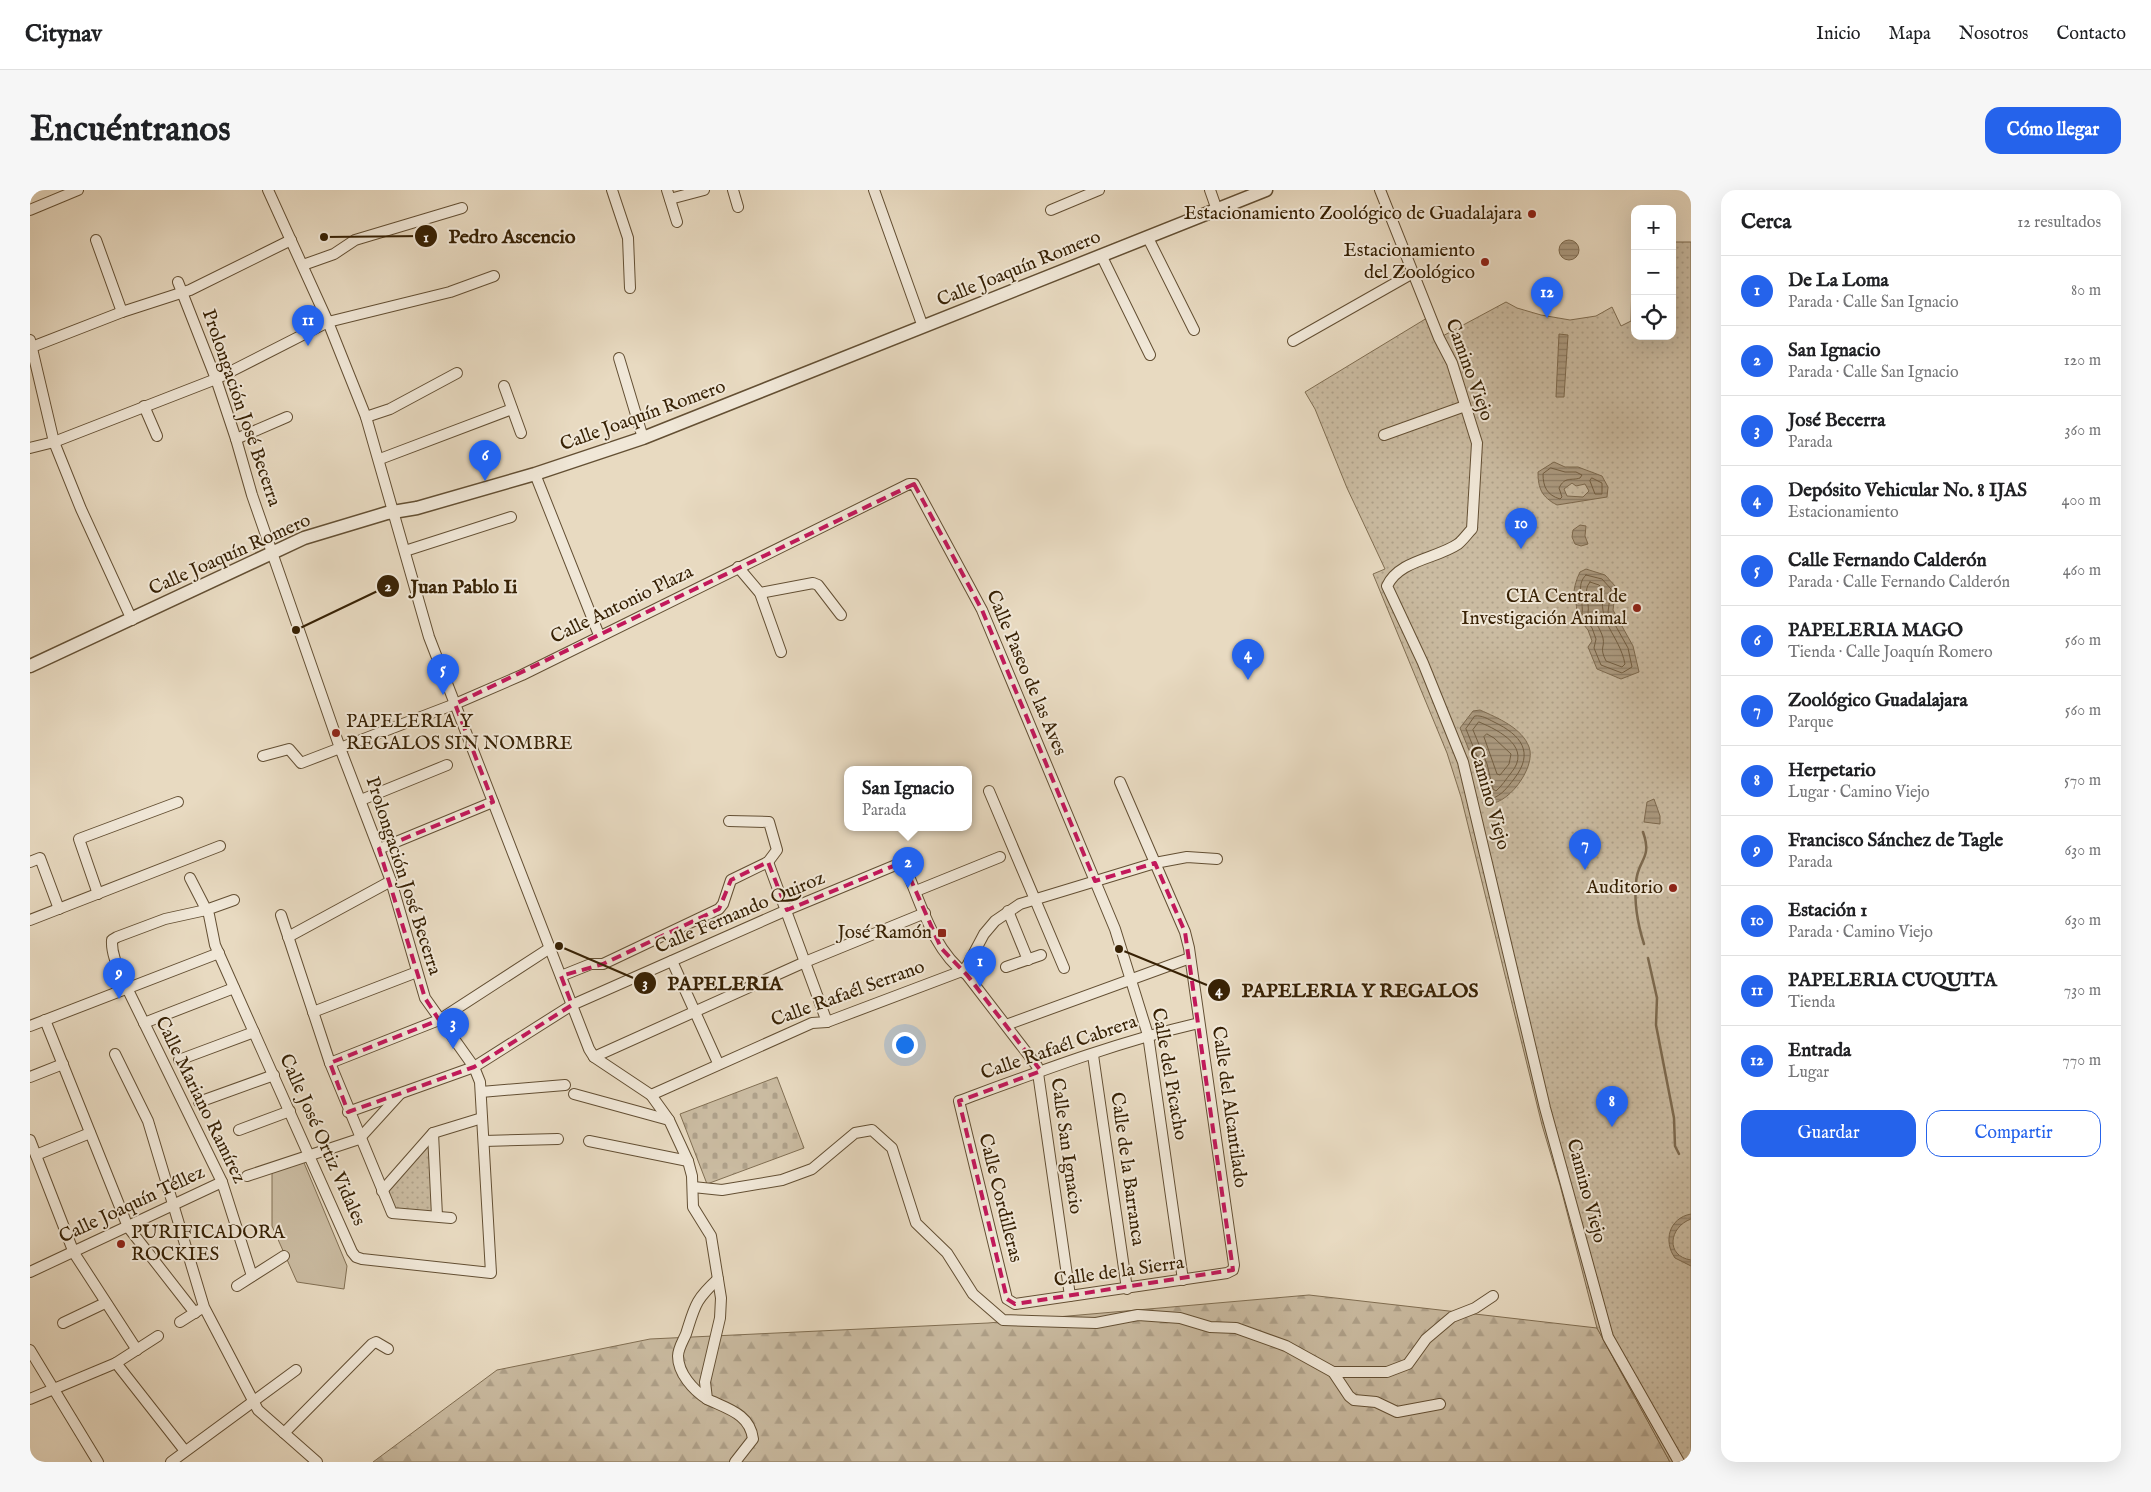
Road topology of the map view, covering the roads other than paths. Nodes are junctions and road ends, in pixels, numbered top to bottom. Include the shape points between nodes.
1 (78, 190) edge
2 (268, 190) edge
3 (612, 190) edge
4 (704, 190) edge
5 (733, 190) edge
6 (874, 190) edge
7 (1099, 190) edge
8 (1210, 190) edge
9 (1266, 190) edge
10 (1380, 190) edge
11 (669, 194) edge
12 (1077, 195) edge
13 (738, 206) dead end
14 (462, 208) dead end
15 (30, 210) edge
16 (1051, 210) dead end
17 (1216, 210) junction
18 (677, 222) dead end
19 (1148, 238) junction
20 (96, 240) dead end
21 (292, 240) junction
22 (1102, 257) junction
23 (303, 265) junction
24 (1413, 273) junction
25 (494, 276) dead end
26 (180, 287) junction
27 (630, 288) dead end
28 (122, 312) junction
29 (328, 322) junction
30 (922, 327) junction
31 (1194, 330) dead end
32 (1293, 341) dead end
33 (31, 344) edge
34 (1150, 355) dead end
35 (619, 358) dead end
36 (456, 373) dead end
37 (216, 379) junction
38 (504, 386) dead end
39 (144, 406) junction
40 (1465, 406) junction
41 (512, 409) junction
42 (287, 417) dead end
43 (366, 417) junction
44 (521, 433) dead end
45 (1384, 435) dead end
46 (157, 436) dead end
47 (643, 438) junction
48 (236, 439) junction
49 (54, 442) junction
50 (30, 448) edge
51 (380, 459) junction
52 (535, 474) junction
53 (914, 484) joint
54 (394, 511) junction
55 (511, 517) dead end
56 (405, 551) junction
57 (272, 552) junction
58 (738, 567) junction
59 (760, 593) junction
60 (842, 615) dead end
61 (132, 620) junction
62 (599, 635) junction
63 (781, 652) dead end
64 (30, 666) edge
65 (455, 704) junction
66 (340, 748) junction
67 (264, 756) dead end
68 (447, 765) dead end
69 (1120, 782) dead end
70 (989, 791) dead end
71 (361, 800) junction
72 (178, 802) dead end
73 (493, 802) junction
74 (729, 821) dead end
75 (220, 846) dead end
76 (380, 849) junction
77 (1000, 857) dead end
78 (1217, 859) dead end
79 (30, 862) edge
80 (768, 862) junction
81 (903, 862) joint
82 (1155, 864) junction
83 (190, 878) dead end
84 (391, 881) junction
85 (1095, 881) junction
86 (916, 891) junction
87 (98, 894) junction
88 (1034, 899) junction
89 (234, 900) dead end
90 (59, 909) junction
91 (206, 910) junction
92 (787, 910) junction
93 (1008, 911) junction
94 (925, 913) junction
95 (281, 915) dead end
96 (30, 920) edge
97 (288, 938) junction
98 (550, 948) junction
99 (219, 953) junction
100 (1041, 955) dead end
101 (1190, 958) junction
102 (1028, 960) junction
103 (672, 961) junction
104 (805, 962) junction
105 (1006, 968) dead end
106 (1064, 968) dead end
107 (962, 971) junction
108 (417, 972) junction
109 (561, 976) junction
110 (1132, 979) junction
111 (127, 988) junction
112 (234, 988) junction
113 (572, 1005) junction
114 (313, 1012) junction
115 (696, 1012) junction
116 (45, 1020) junction
117 (439, 1020) junction
118 (827, 1022) junction
119 (144, 1023) junction
120 (1200, 1023) junction
121 (1006, 1025) junction
122 (30, 1026) edge
123 (254, 1032) junction
124 (1148, 1035) junction
125 (115, 1054) dead end
126 (1093, 1055) junction
127 (594, 1057) junction
128 (179, 1060) dead end
129 (330, 1063) junction
130 (718, 1063) junction
131 (63, 1064) junction
132 (474, 1067) junction
133 (1038, 1072) junction
134 (274, 1075) junction
135 (30, 1077) edge
136 (565, 1085) dead end
137 (481, 1092) junction
138 (400, 1093) junction
139 (574, 1094) dead end
140 (651, 1095) junction
141 (959, 1101) joint
142 (199, 1102) dead end
143 (290, 1112) junction
144 (348, 1112) junction
145 (482, 1118) junction
146 (669, 1120) junction
147 (239, 1129) dead end
148 (90, 1133) junction
149 (433, 1133) junction
150 (360, 1139) junction
151 (558, 1139) dead end
152 (30, 1140) edge
153 (589, 1141) dead end
154 (484, 1142) junction
155 (309, 1154) junction
156 (36, 1155) junction
157 (688, 1161) junction
158 (247, 1176) dead end
159 (222, 1182) junction
160 (693, 1187) junction
161 (382, 1191) junction
162 (174, 1205) junction
163 (437, 1216) junction
164 (451, 1218) dead end
165 (128, 1227) junction
166 (74, 1253) junction
167 (284, 1256) dead end
168 (1232, 1270) joint
169 (30, 1272) edge
170 (491, 1273) joint
171 (252, 1276) junction
172 (718, 1279) junction
173 (1182, 1280) junction
174 (237, 1286) dead end
175 (1126, 1289) junction
176 (1070, 1296) junction
177 (1493, 1296) dead end
178 (105, 1303) junction
179 (1010, 1303) joint
180 (202, 1308) junction
181 (180, 1322) dead end
182 (63, 1323) dead end
183 (158, 1336) dead end
184 (388, 1349) dead end
185 (30, 1350) edge
186 (137, 1350) junction
187 (116, 1363) junction
188 (296, 1370) dead end
189 (1333, 1372) junction
190 (53, 1389) junction
191 (30, 1399) edge
192 (707, 1399) junction
193 (253, 1403) junction
194 (1440, 1404) dead end
195 (284, 1433) junction
196 (185, 1451) junction
197 (98, 1462) edge
198 (171, 1462) edge
199 (317, 1462) edge
200 (735, 1462) edge
201 (1679, 1462) edge

1 - 15 street
2 - 21 street
3 - 27 street via 628,238
4 - 11 street
5 - 13 street
6 - 30 street
7 - 12 street
8 - 17 street
9 - 17 street, Calle Joaquín Romero
10 - 24 street, Camino Viejo
11 - 18 street
12 - 16 street
14 - 23 street via 355,240 334,254
17 - 19 street, Calle Joaquín Romero
19 - 22 street, Calle Joaquín Romero
19 - 31 street
20 - 28 street
21 - 23 street
21 - 26 street via 190,290
22 - 30 street, Calle Joaquín Romero
22 - 34 street
23 - 29 street
24 - 32 street
24 - 40 street, Camino Viejo via 1452,363
25 - 29 street via 450,292
26 - 28 street
26 - 37 street, Prolongación José Becerra
28 - 33 street
29 - 37 street
29 - 43 street
30 - 47 street, Calle Joaquín Romero
33 - 49 street
35 - 47 street
36 - 43 street via 390,410
37 - 39 street
37 - 48 street, Prolongación José Becerra
38 - 41 street
39 - 46 street
39 - 49 street
40 - 45 street
40 - 201 street, Camino Viejo via 1477,443 1472,529 1457,544 1402,569 1391,577 1387,586 1463,762 1545,1108 1608,1337
41 - 44 street
41 - 51 street
42 - 48 street
43 - 51 street
47 - 52 street, Calle Joaquín Romero
48 - 57 street, Prolongación José Becerra
49 - 50 street
49 - 61 street via 80,509
51 - 54 street
52 - 54 street, Calle Joaquín Romero via 417,508
52 - 62 street
53 - 58 street, Calle Antonio Plaza
53 - 85 street, Calle Paseo de las Aves via 982,610
54 - 56 street
54 - 57 street, Calle Joaquín Romero via 304,538
55 - 56 street
56 - 65 street via 429,636
57 - 61 street, Calle Joaquín Romero
57 - 66 street, Prolongación José Becerra
58 - 59 street
58 - 62 street, Calle Antonio Plaza
59 - 60 street via 813,583
59 - 63 street
61 - 64 street, Calle Joaquín Romero
62 - 65 street, Calle Antonio Plaza
65 - 66 street, Calle Antonio Plaza
65 - 73 street
66 - 67 street, Calle Antonio Plaza via 301,763 289,749
66 - 71 street, Prolongación José Becerra
68 - 71 street
69 - 82 street, Calle del Alcantilado
70 - 88 street
71 - 76 street, Prolongación José Becerra
72 - 87 street via 80,839
73 - 76 street
73 - 98 street
74 - 80 street via 769,822 777,850
75 - 87 street
76 - 84 street, Prolongación José Becerra
77 - 86 street
78 - 82 street via 1187,857
79 - 90 street via 40,858
80 - 92 street
80 - 109 street via 731,880 719,909 603,964 591,964
81 - 86 street, Calle San Ignacio
81 - 92 street, Calle Fernando Quiroz
82 - 85 street
82 - 101 street, Calle del Alcantilado via 1185,932
83 - 91 street, Calle José Ortiz Vidales
84 - 97 street
84 - 108 street, Prolongación José Becerra
85 - 88 street
85 - 110 street, Calle del Picacho
86 - 94 street, Calle San Ignacio
87 - 90 street
88 - 93 street
88 - 106 street
89 - 91 street
90 - 96 street
91 - 99 street, Calle José Ortiz Vidales
91 - 111 street, Calle Mariano Ramírez via 165,919 112,940 115,959
92 - 103 street, Calle Fernando Quiroz
92 - 104 street
93 - 102 street
93 - 107 street via 984,934
94 - 104 street
94 - 107 street, Calle San Ignacio via 941,948
95 - 97 street
97 - 114 street
98 - 109 street
98 - 117 street
99 - 111 street
99 - 112 street, Calle José Ortiz Vidales
100 - 102 street
101 - 110 street
101 - 120 street, Calle del Alcantilado
102 - 105 street
103 - 113 street, Calle Fernando Quiroz
103 - 115 street
104 - 115 street
104 - 118 street
107 - 118 street, Calle Rafaél Serrano
107 - 121 street, Calle San Ignacio
108 - 114 street
108 - 117 street, Prolongación José Becerra via 425,998
109 - 113 street
110 - 121 street
110 - 124 street, Calle del Picacho
111 - 116 street
111 - 119 street, Calle Mariano Ramírez
112 - 119 street
112 - 123 street, Calle José Ortiz Vidales
113 - 127 street
113 - 132 street, Calle Fernando Quiroz
114 - 129 street
115 - 127 street
115 - 130 street
116 - 122 street
116 - 131 street
117 - 129 street
117 - 132 street, Prolongación José Becerra
118 - 130 street, Calle Rafaél Serrano via 812,1022
119 - 159 street, Calle Mariano Ramírez
120 - 124 street, Calle Rafaél Cabrera
120 - 168 street, Calle del Alcantilado via 1234,1265
121 - 133 street, Calle San Ignacio via 1037,1066
123 - 128 street
123 - 134 street, Calle José Ortiz Vidales
124 - 126 street, Calle Rafaél Cabrera
124 - 173 street, Calle del Picacho
125 - 162 street via 148,1121
126 - 133 street, Calle Rafaél Cabrera
126 - 175 street, Calle de la Barranca
127 - 140 street
129 - 144 street
130 - 140 street, Calle Rafaél Serrano
131 - 135 street
131 - 148 street
132 - 137 street, Prolongación José Becerra
132 - 138 street, Calle Fernando Quiroz
133 - 141 street, Calle Rafaél Cabrera
133 - 176 street, Calle San Ignacio
134 - 142 street
134 - 143 street, Calle José Ortiz Vidales
136 - 137 street
137 - 145 street, Prolongación José Becerra
138 - 144 street, Calle Fernando Quiroz
138 - 150 street
139 - 146 street
140 - 146 street
141 - 179 street, Calle Cordilleras via 1004,1290
143 - 147 street
143 - 155 street, Calle José Ortiz Vidales
144 - 150 street
145 - 149 street
145 - 154 street, Prolongación José Becerra
146 - 157 street
148 - 156 street
148 - 165 street
149 - 161 street
149 - 163 street
150 - 155 street
150 - 161 street
151 - 154 street
152 - 156 street
153 - 157 street
154 - 170 street, Prolongación José Becerra
155 - 158 street
155 - 170 street, Calle José Ortiz Vidales via 356,1257
156 - 166 street
157 - 160 street
159 - 162 street, Calle Joaquín Téllez
159 - 171 street, Calle Mariano Ramírez
160 - 172 street via 693,1207 711,1236
160 - 189 street via 722,1190 782,1180 812,1169 855,1133 872,1130 892,1148 916,1223 947,1253 973,1294 1003,1320 1096,1323 1138,1315 1180,1318 1259,1335
161 - 163 street via 392,1213
162 - 165 street, Calle Joaquín Téllez
162 - 180 street
163 - 164 street
165 - 166 street, Calle Joaquín Téllez
165 - 180 street
166 - 169 street, Calle Joaquín Téllez
166 - 178 street
167 - 171 street
168 - 173 street, Calle de la Sierra
171 - 174 street
172 - 192 street via 720,1318 705,1382
172 - 192 street via 700,1296 692,1311 678,1354 681,1369 690,1384
173 - 175 street, Calle de la Sierra
175 - 176 street, Calle de la Sierra
176 - 179 street, Calle de la Sierra
177 - 189 street via 1452,1317 1426,1339 1408,1364 1387,1372
178 - 182 street
178 - 186 street
180 - 181 street
180 - 193 street
183 - 186 street
184 - 195 street via 381,1343 372,1344
185 - 190 street
186 - 187 street
187 - 190 street
187 - 196 street
188 - 193 street
189 - 194 street via 1354,1400 1376,1402 1397,1412
190 - 191 street
190 - 197 street
192 - 200 street via 744,1416 752,1428 753,1440
193 - 195 street
193 - 196 street
195 - 199 street
196 - 198 street

